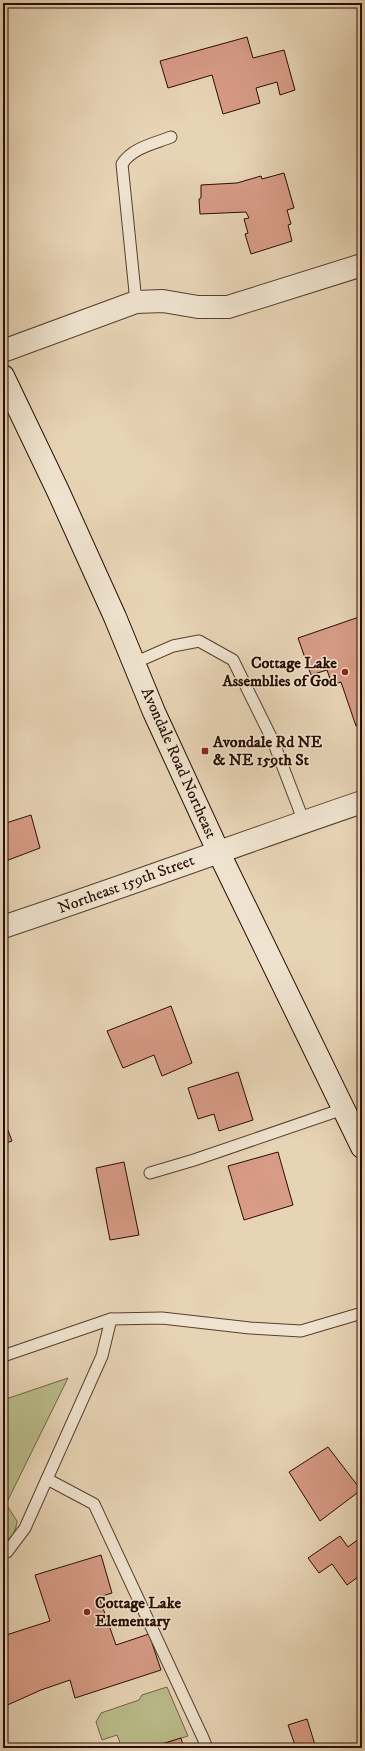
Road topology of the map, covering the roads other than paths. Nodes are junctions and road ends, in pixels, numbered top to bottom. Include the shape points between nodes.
1 (171, 137) dead end
2 (362, 265) edge
3 (136, 302) junction
4 (3, 351) edge
5 (3, 376) edge
6 (134, 663) junction
7 (362, 802) edge
8 (304, 822) junction
9 (218, 851) junction
10 (3, 926) edge
11 (343, 1109) junction
12 (362, 1147) edge
13 (150, 1173) dead end
14 (362, 1313) edge
15 (111, 1319) junction
16 (3, 1356) edge
17 (47, 1479) junction
18 (3, 1553) edge
19 (207, 1748) edge

1 - 3 lane via 128,155 122,164
2 - 3 main road via 228,307 198,307 162,301
3 - 4 main road
5 - 6 main road, Avondale Road Northeast via 58,491
6 - 8 lane via 173,646 199,641 234,660 273,741
6 - 9 main road, Avondale Road Northeast
7 - 8 main road, Northeast 159th Street
8 - 9 main road, Northeast 159th Street
9 - 10 main road, Northeast 159th Street via 96,896
9 - 11 main road, Avondale Road Northeast
11 - 12 main road, Avondale Road Northeast
11 - 13 lane
14 - 15 lane via 302,1332 162,1318
15 - 16 lane
15 - 17 lane via 102,1356
17 - 18 lane via 25,1528 7,1552
17 - 19 lane via 94,1504

